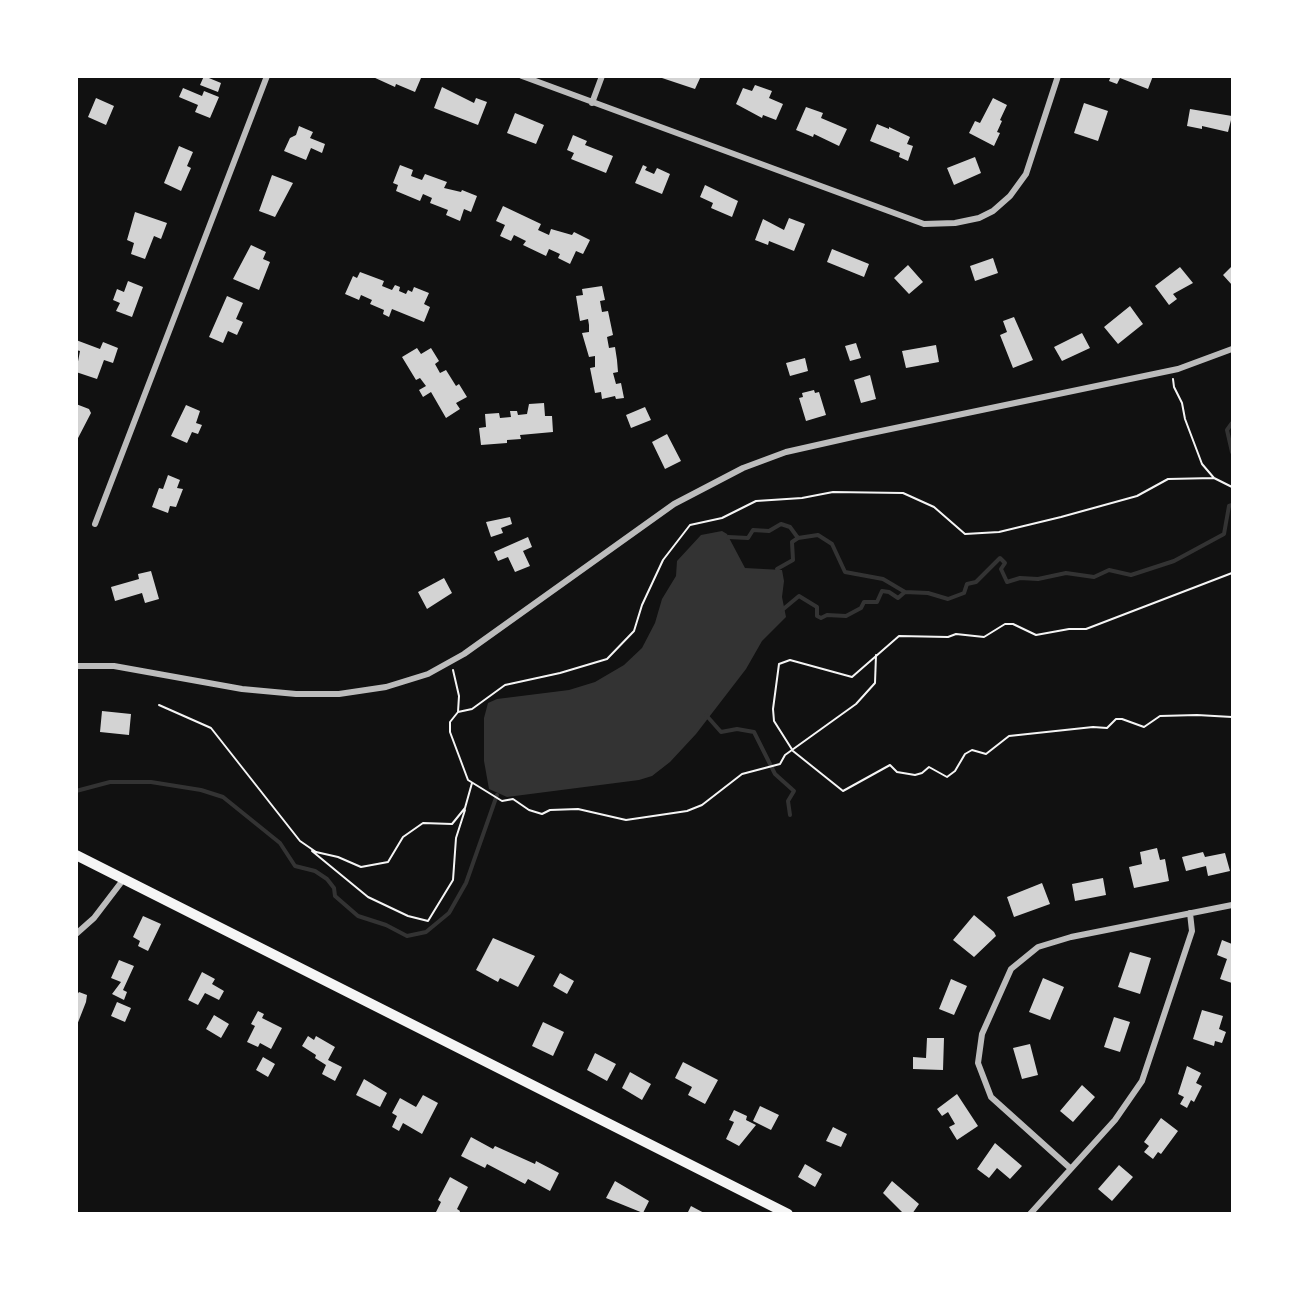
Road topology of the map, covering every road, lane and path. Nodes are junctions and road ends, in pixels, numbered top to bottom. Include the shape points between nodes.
1 (267, 76) edge
2 (522, 76) edge
3 (602, 76) edge
4 (1058, 76) edge
5 (592, 103) junction
6 (1233, 349) edge
7 (1173, 370) junction
8 (1214, 478) junction
9 (1233, 488) edge
10 (95, 524) dead end
11 (1233, 573) edge
12 (876, 655) junction
13 (451, 661) junction
14 (76, 666) edge
15 (159, 705) dead end
16 (458, 712) junction
17 (1233, 717) edge
18 (793, 751) junction
19 (472, 783) junction
20 (465, 808) junction
21 (310, 849) junction
22 (76, 855) edge
23 (123, 880) junction
24 (1233, 905) edge
25 (1190, 914) junction
26 (76, 934) edge
27 (1071, 1168) junction
28 (788, 1214) edge
29 (1030, 1214) edge

1 - 10 street
2 - 5 street
3 - 5 street
4 - 5 street via 1026,174 993,211 955,223 924,224
6 - 7 street
7 - 8 path via 1174,387 1192,439 1202,464
7 - 13 street via 786,452 743,468 674,504
8 - 9 path
8 - 16 path via 1168,478 1137,495 1061,517 965,534 934,507 903,493 832,492 756,501 722,518 690,525 663,560 634,631 607,659 505,685 472,709
11 - 12 path via 1086,629 1035,635 1005,624 984,637 899,636
12 - 18 path via 875,683 868,693
12 - 18 path via 852,677 800,661 779,664 773,693 774,721
13 - 14 street via 428,674 386,687 339,694 242,689 114,666
13 - 16 path via 459,696
15 - 21 path via 211,728
16 - 19 path via 450,723 450,732
17 - 18 path via 1160,716 1144,727 1116,719 1107,728 1009,736 987,754 972,750 965,754 947,777 929,767 915,775 897,772 890,765 843,791
18 - 19 path via 780,764 742,774 702,805 626,820 578,809 542,814 513,799 502,801
19 - 20 path
20 - 21 path via 452,824 423,823 410,832 388,862 361,867
20 - 21 path via 456,838 453,880 428,921 368,897
22 - 23 main road
23 - 26 street via 94,918
23 - 28 main road
24 - 25 street
25 - 27 street via 1192,931 1142,1081 1115,1120
25 - 27 street via 1038,947 1011,969 982,1034 978,1063 991,1097
27 - 29 street

